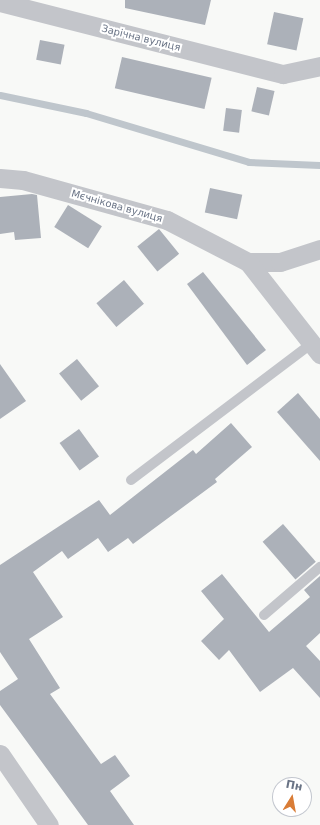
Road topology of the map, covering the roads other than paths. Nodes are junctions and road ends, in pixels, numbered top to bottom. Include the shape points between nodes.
1 (0, 2) edge
2 (320, 66) edge
3 (0, 178) edge
4 (320, 249) edge
5 (248, 262) junction
6 (316, 349) edge
7 (131, 480) dead end
8 (320, 567) edge
9 (264, 615) dead end
10 (0, 754) edge
11 (49, 825) edge

1 - 2 street, Зарічна вулиця via 283,74
3 - 5 street, Мєчнікова вулиця via 30,182 167,220
4 - 5 street, Мєчнікова вулиця via 280,262
5 - 6 street
6 - 7 lane
8 - 9 lane
10 - 11 street

